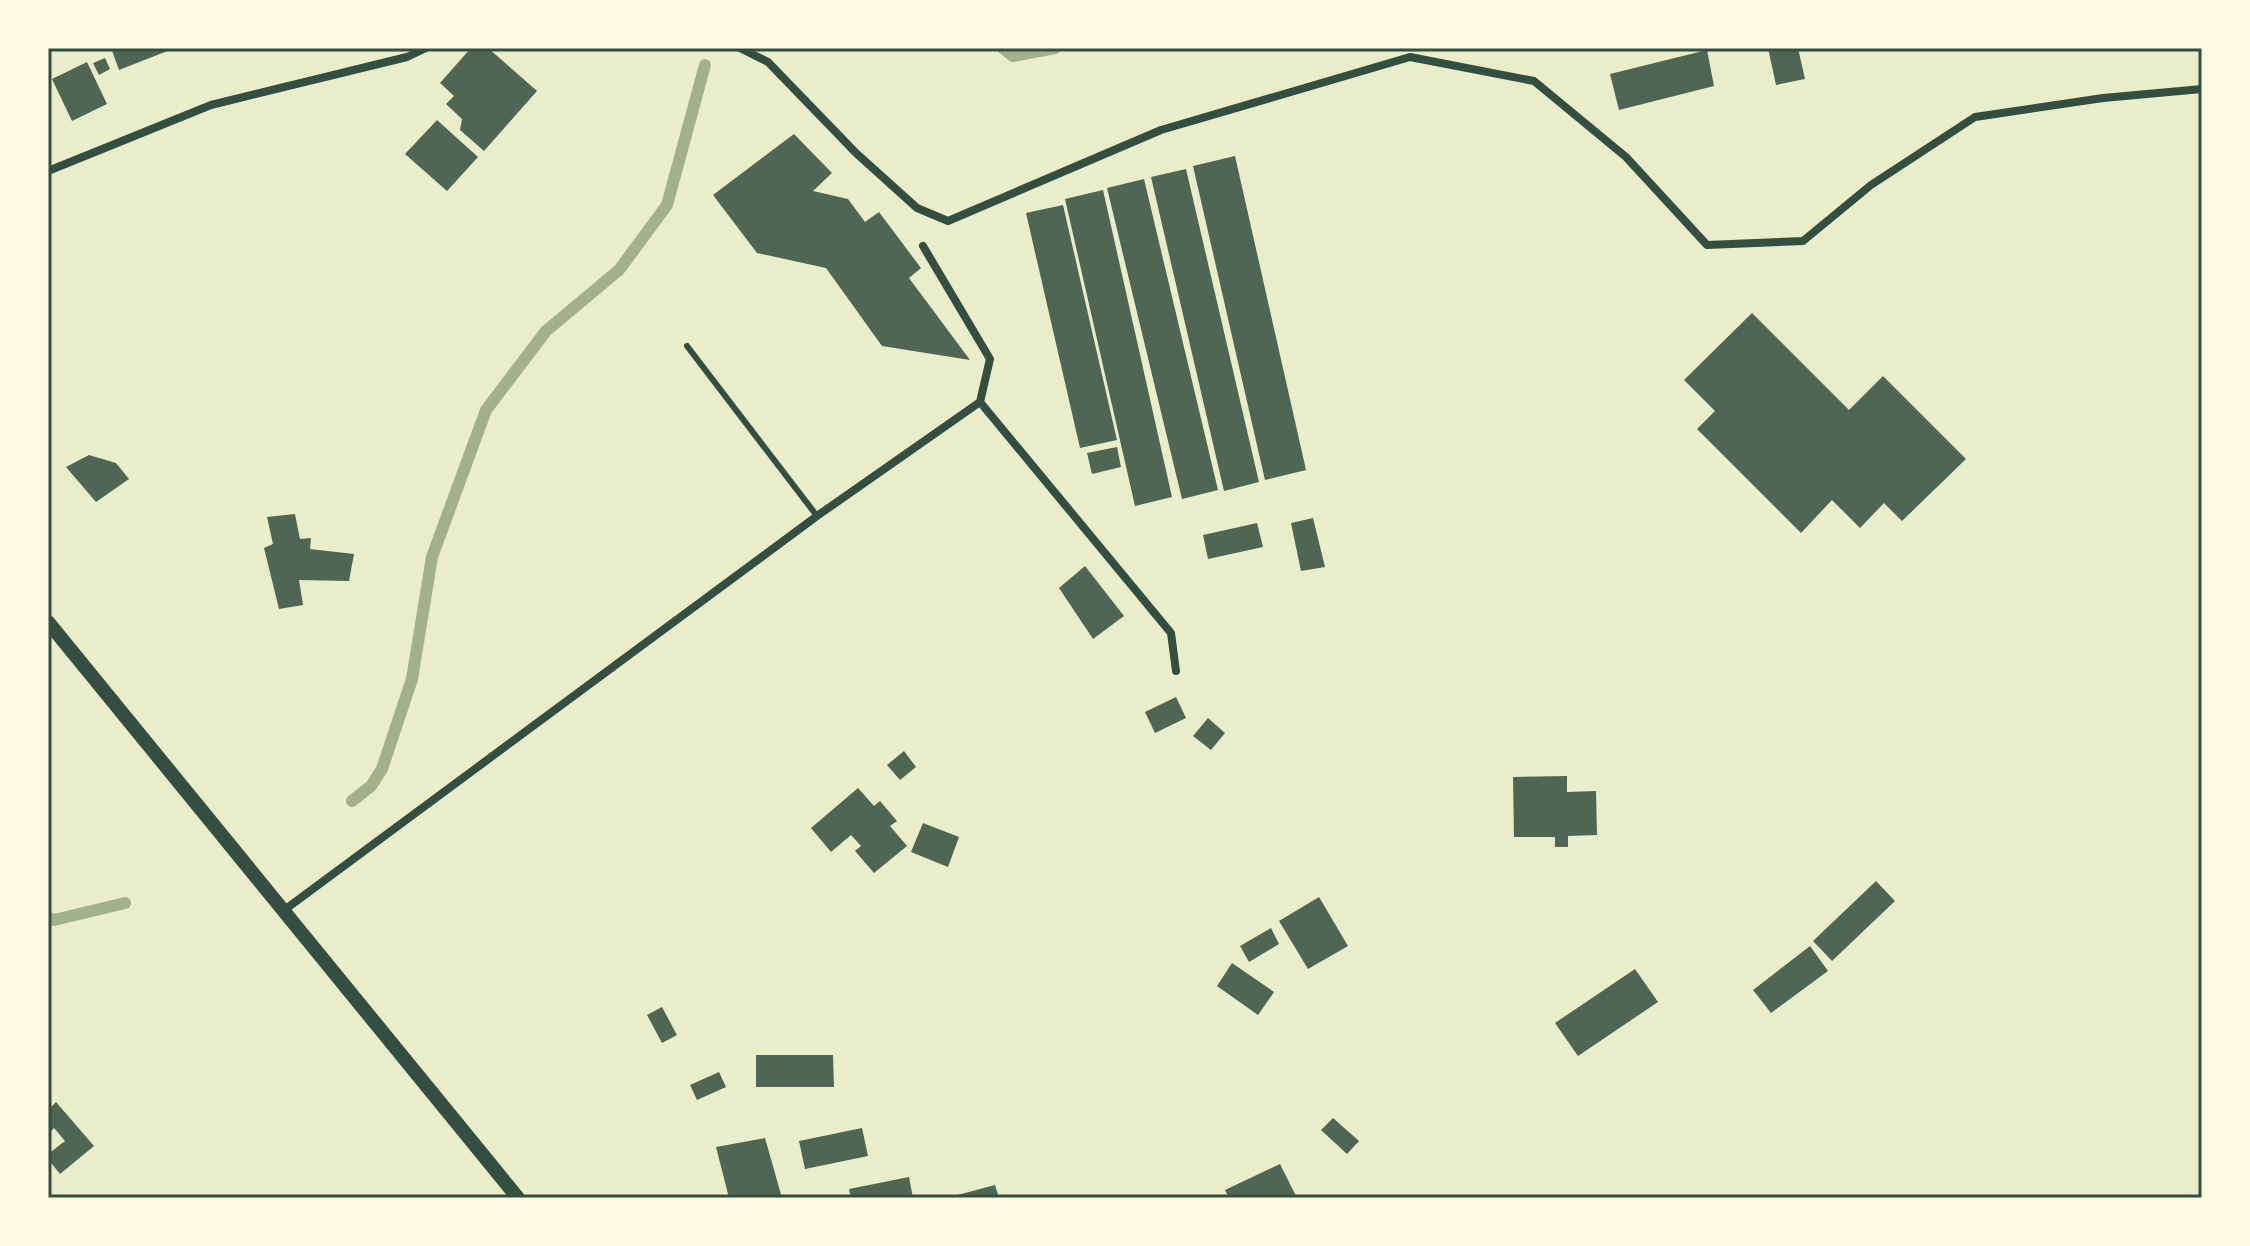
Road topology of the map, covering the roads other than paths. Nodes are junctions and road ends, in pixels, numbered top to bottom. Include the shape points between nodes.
1 (426, 48) edge
2 (740, 48) edge
3 (2202, 89) edge
4 (48, 171) edge
5 (923, 246) dead end
6 (687, 346) dead end
7 (980, 402) junction
8 (817, 516) junction
9 (48, 622) edge
10 (1176, 671) dead end
11 (283, 911) junction
12 (518, 1198) edge

1 - 4 street via 211,105
2 - 3 street via 768,62 917,208 948,221 1161,130 1410,57 1534,81 1626,157 1707,245 1803,241 1871,185 1975,117
5 - 7 street via 990,359
6 - 8 lane
7 - 8 street
7 - 10 street via 1171,633
8 - 11 street
9 - 11 street
11 - 12 street

